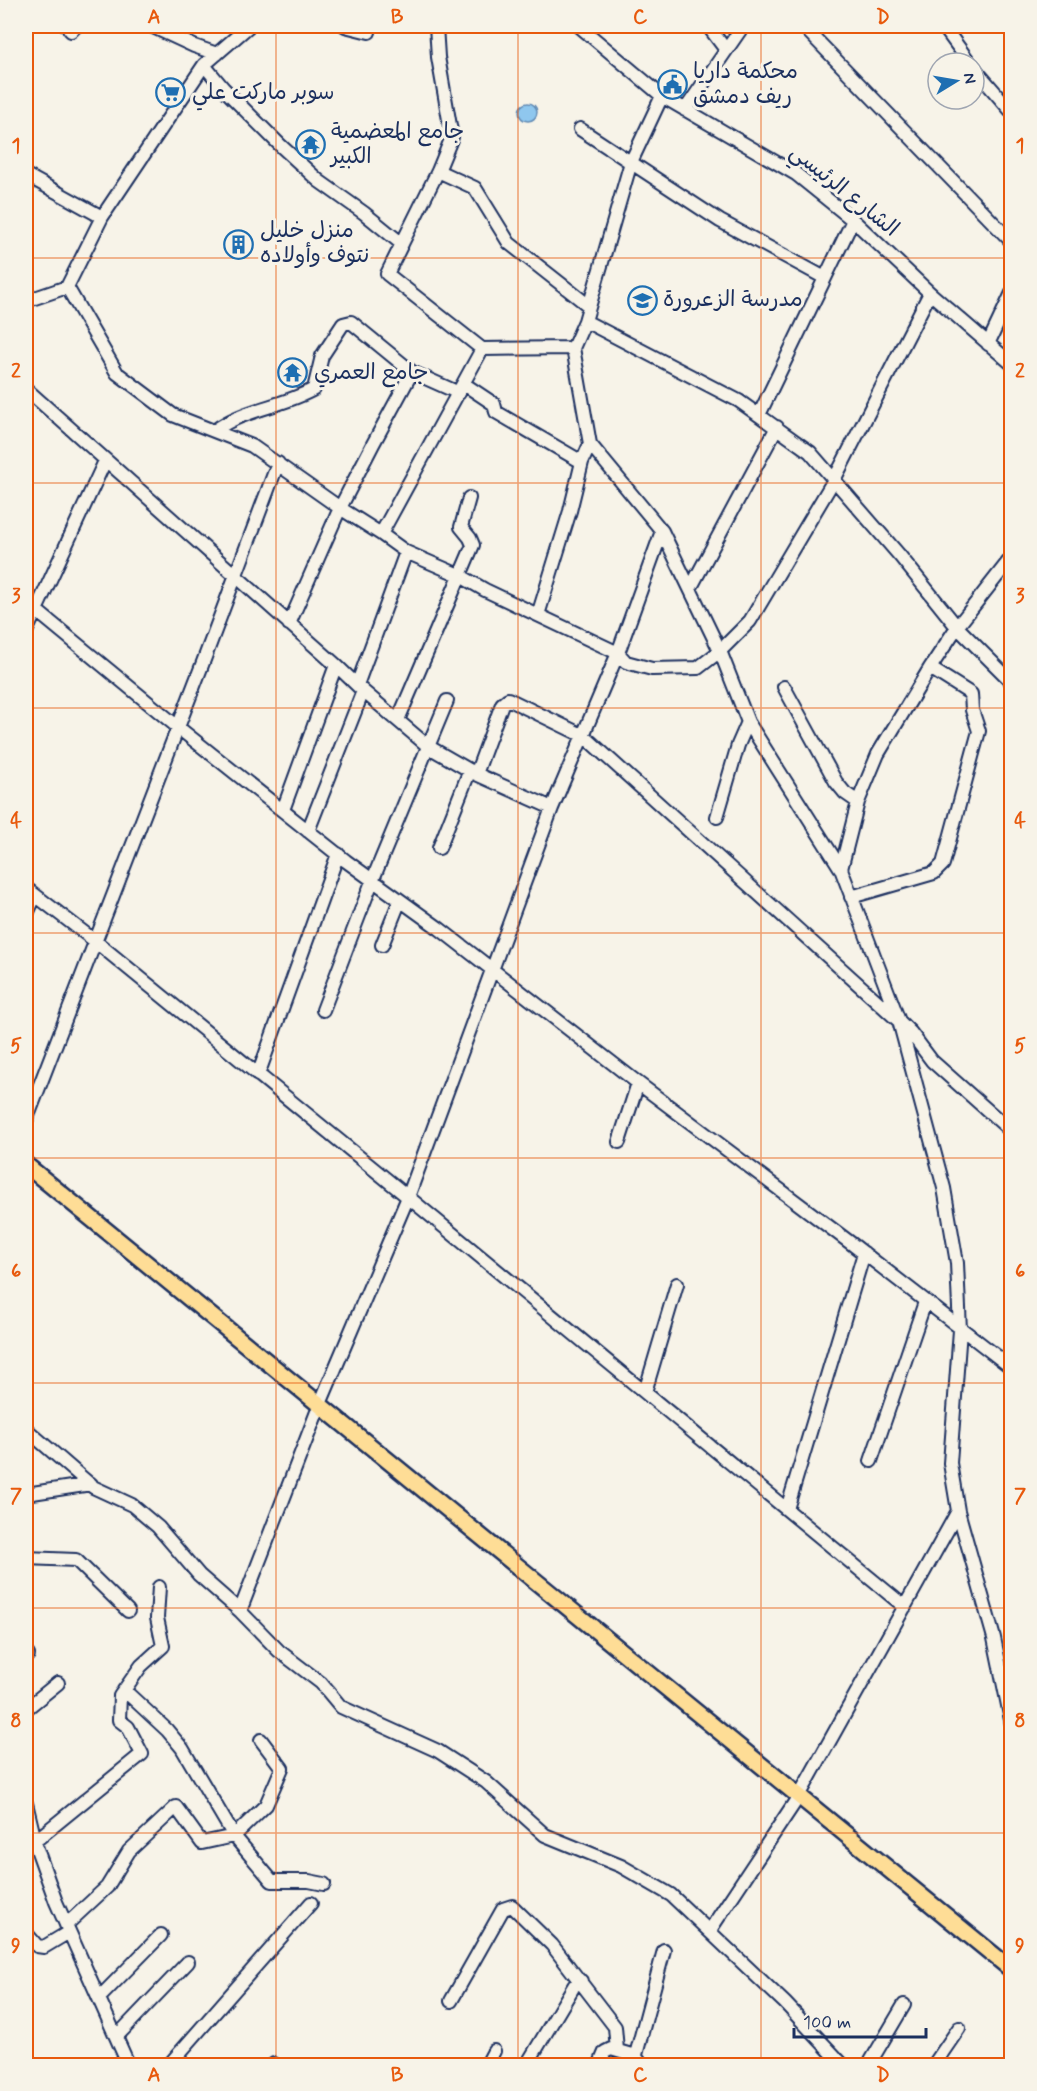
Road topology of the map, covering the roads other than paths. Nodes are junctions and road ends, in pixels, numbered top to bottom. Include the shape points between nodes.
1 (67, 26) edge
2 (76, 26) edge
3 (151, 26) edge
4 (249, 26) edge
5 (345, 26) edge
6 (436, 26) edge
7 (579, 26) edge
8 (708, 26) edge
9 (743, 26) edge
10 (803, 26) edge
11 (943, 26) edge
12 (369, 32) dead end
13 (726, 50) junction
14 (961, 51) edge
15 (217, 54) junction
16 (204, 65) junction
17 (986, 83) edge
18 (662, 96) junction
19 (685, 110) junction
20 (1011, 112) edge
21 (580, 129) dead end
22 (631, 162) junction
23 (438, 171) junction
24 (26, 175) edge
25 (102, 217) junction
26 (853, 220) junction
27 (1011, 242) edge
28 (402, 244) junction
29 (825, 278) junction
30 (67, 287) junction
31 (930, 293) junction
32 (1011, 293) edge
33 (26, 301) edge
34 (590, 306) junction
35 (585, 321) junction
36 (988, 344) junction
37 (482, 348) junction
38 (573, 348) junction
39 (1011, 364) edge
40 (412, 372) junction
41 (461, 388) junction
42 (26, 389) edge
43 (759, 415) junction
44 (777, 427) junction
45 (214, 430) junction
46 (590, 444) junction
47 (105, 460) junction
48 (582, 462) junction
49 (278, 464) junction
50 (835, 478) junction
51 (469, 498) dead end
52 (340, 508) junction
53 (662, 531) junction
54 (381, 534) junction
55 (406, 552) junction
56 (1011, 556) edge
57 (459, 575) junction
58 (236, 578) junction
59 (690, 589) junction
60 (30, 606) edge
61 (538, 615) junction
62 (290, 624) junction
63 (957, 627) junction
64 (26, 632) edge
65 (720, 651) junction
66 (618, 653) junction
67 (336, 665) junction
68 (930, 668) junction
69 (1011, 682) edge
70 (784, 687) dead end
71 (360, 688) junction
72 (447, 701) dead end
73 (398, 720) junction
74 (748, 722) junction
75 (178, 728) junction
76 (584, 735) junction
77 (429, 747) junction
78 (473, 772) junction
79 (858, 802) junction
80 (552, 808) junction
81 (283, 810) junction
82 (717, 817) dead end
83 (308, 831) junction
84 (439, 848) dead end
85 (338, 855) junction
86 (841, 869) junction
87 (373, 879) junction
88 (30, 892) edge
89 (852, 897) junction
90 (400, 900) junction
91 (26, 916) edge
92 (95, 941) junction
93 (382, 945) dead end
94 (493, 969) junction
95 (323, 1010) dead end
96 (899, 1021) junction
97 (258, 1075) junction
98 (638, 1083) junction
99 (26, 1121) edge
100 (1011, 1132) edge
101 (619, 1142) dead end
102 (26, 1165) edge
103 (408, 1197) junction
104 (864, 1253) junction
105 (677, 1284) dead end
106 (925, 1302) junction
107 (960, 1330) junction
108 (1011, 1368) edge
109 (645, 1392) junction
110 (320, 1404) junction
111 (26, 1429) edge
112 (871, 1461) dead end
113 (91, 1484) junction
114 (26, 1494) edge
115 (787, 1509) junction
116 (958, 1510) junction
117 (26, 1558) edge
118 (159, 1587) dead end
119 (905, 1607) junction
120 (128, 1611) dead end
121 (240, 1611) junction
122 (58, 1683) dead end
123 (124, 1690) junction
124 (26, 1709) edge
125 (1011, 1725) edge
126 (261, 1740) dead end
127 (799, 1796) junction
128 (26, 1803) edge
129 (234, 1836) junction
130 (35, 1841) junction
131 (324, 1884) dead end
132 (311, 1903) dead end
133 (67, 1929) junction
134 (710, 1930) junction
135 (26, 1933) edge
136 (161, 1935) dead end
137 (664, 1950) dead end
138 (188, 1962) dead end
139 (1011, 1970) edge
140 (581, 1981) junction
141 (100, 1997) junction
142 (451, 2001) dead end
143 (904, 2005) dead end
144 (958, 2028) dead end
145 (117, 2036) junction
146 (617, 2049) junction
147 (494, 2051) dead end
148 (637, 2062) edge
149 (129, 2066) edge
150 (168, 2066) edge
151 (486, 2066) edge
152 (526, 2066) edge
153 (599, 2066) edge
154 (844, 2066) edge
155 (868, 2066) edge
156 (933, 2066) edge

1 - 2 street via 71,31
3 - 15 street
4 - 15 street
5 - 12 street
6 - 23 street via 452,137
7 - 18 street, الشارع الرئيسي
8 - 13 street
9 - 13 street
10 - 27 street
11 - 14 street
13 - 19 street
15 - 16 street
16 - 25 street
16 - 28 street via 304,167
17 - 20 street
18 - 19 street, الشارع الرئيسي
18 - 22 street
19 - 26 street, الشارع الرئيسي via 796,174
21 - 22 street
22 - 29 street via 720,221
22 - 34 street
23 - 28 street
23 - 34 street via 475,188 509,243
24 - 25 street
25 - 30 street
26 - 29 street
26 - 31 street, الشارع الرئيسي
28 - 37 street via 387,274
29 - 43 street
30 - 33 street
30 - 45 street via 117,373 173,415
31 - 36 street, الشارع الرئيسي
31 - 50 street
32 - 36 street
34 - 35 street
35 - 38 street
35 - 43 street
36 - 39 street, الشارع الرئيسي
37 - 38 street
37 - 41 street
38 - 46 street
40 - 41 street
40 - 45 street via 347,321 322,356 314,389 228,420
40 - 52 street
41 - 48 street via 494,404 496,412
41 - 54 street
42 - 47 street
43 - 44 street
44 - 50 street
44 - 59 street
45 - 49 street via 252,446
46 - 48 street
46 - 53 street
47 - 58 street
47 - 60 street
48 - 61 street
49 - 52 street
49 - 58 street
50 - 63 street
50 - 65 street via 750,621
51 - 57 street via 461,527 473,545
52 - 54 street
52 - 62 street
53 - 59 street
53 - 66 street
54 - 55 street
55 - 57 street
55 - 71 street
56 - 63 street
57 - 61 street
57 - 73 street
58 - 62 street
58 - 75 street
59 - 65 street
60 - 64 street
60 - 75 street
61 - 66 street
62 - 67 street
63 - 68 street
63 - 69 street
65 - 66 street via 698,668 652,669 626,662
65 - 74 street
66 - 76 street
67 - 71 street
67 - 81 street
68 - 79 street via 878,754
68 - 89 street via 970,694 980,731 943,864 934,873
70 - 79 street via 836,782
71 - 73 street
71 - 83 street
72 - 77 street
73 - 77 street
74 - 82 street
74 - 86 street
75 - 81 street
75 - 92 street
76 - 78 street via 508,699
76 - 80 street
76 - 96 street
77 - 78 street
77 - 87 street
78 - 80 street
78 - 84 street
79 - 86 street
80 - 94 street
81 - 83 street
83 - 85 street
85 - 87 street
85 - 97 street
86 - 89 street
87 - 90 street
87 - 95 street
88 - 91 street
88 - 92 street
89 - 96 street
90 - 93 street
90 - 94 street
92 - 97 street
92 - 99 street
94 - 98 street
94 - 103 street
96 - 100 street via 932,1061
96 - 107 street via 944,1188 957,1263
97 - 103 street
98 - 101 street
98 - 104 street
102 - 110 main road
103 - 109 street
103 - 110 street
104 - 106 street
104 - 115 street
105 - 109 street
106 - 107 street
106 - 112 street
107 - 108 street
107 - 116 street via 950,1463
109 - 115 street
110 - 121 street
110 - 127 main road
111 - 113 street
113 - 114 street
113 - 121 street via 132,1505 158,1527 199,1575
115 - 119 street
116 - 119 street
116 - 125 street via 994,1638
117 - 120 street via 76,1560
118 - 123 street via 157,1617 164,1647 141,1666
119 - 127 street
121 - 134 street via 279,1651 321,1683 341,1707 438,1751 486,1782 545,1835 621,1866 671,1895
122 - 124 street
123 - 129 street via 182,1748
123 - 130 street via 119,1720 128,1727 142,1754
126 - 129 street via 282,1768 266,1805
127 - 134 street
127 - 139 main road
128 - 130 street
129 - 131 street via 272,1881
129 - 133 street via 202,1843 176,1807 129,1851 107,1887
130 - 133 street
132 - 150 street
133 - 135 street via 44,1947 37,1946
133 - 141 street
134 - 154 street
136 - 141 street
137 - 148 street
138 - 145 street
140 - 142 street via 528,1920 508,1906
140 - 146 street via 615,2027
140 - 152 street via 573,1986
141 - 145 street
143 - 155 street
144 - 156 street
145 - 149 street
146 - 148 street
146 - 153 street via 605,2052
147 - 151 street

